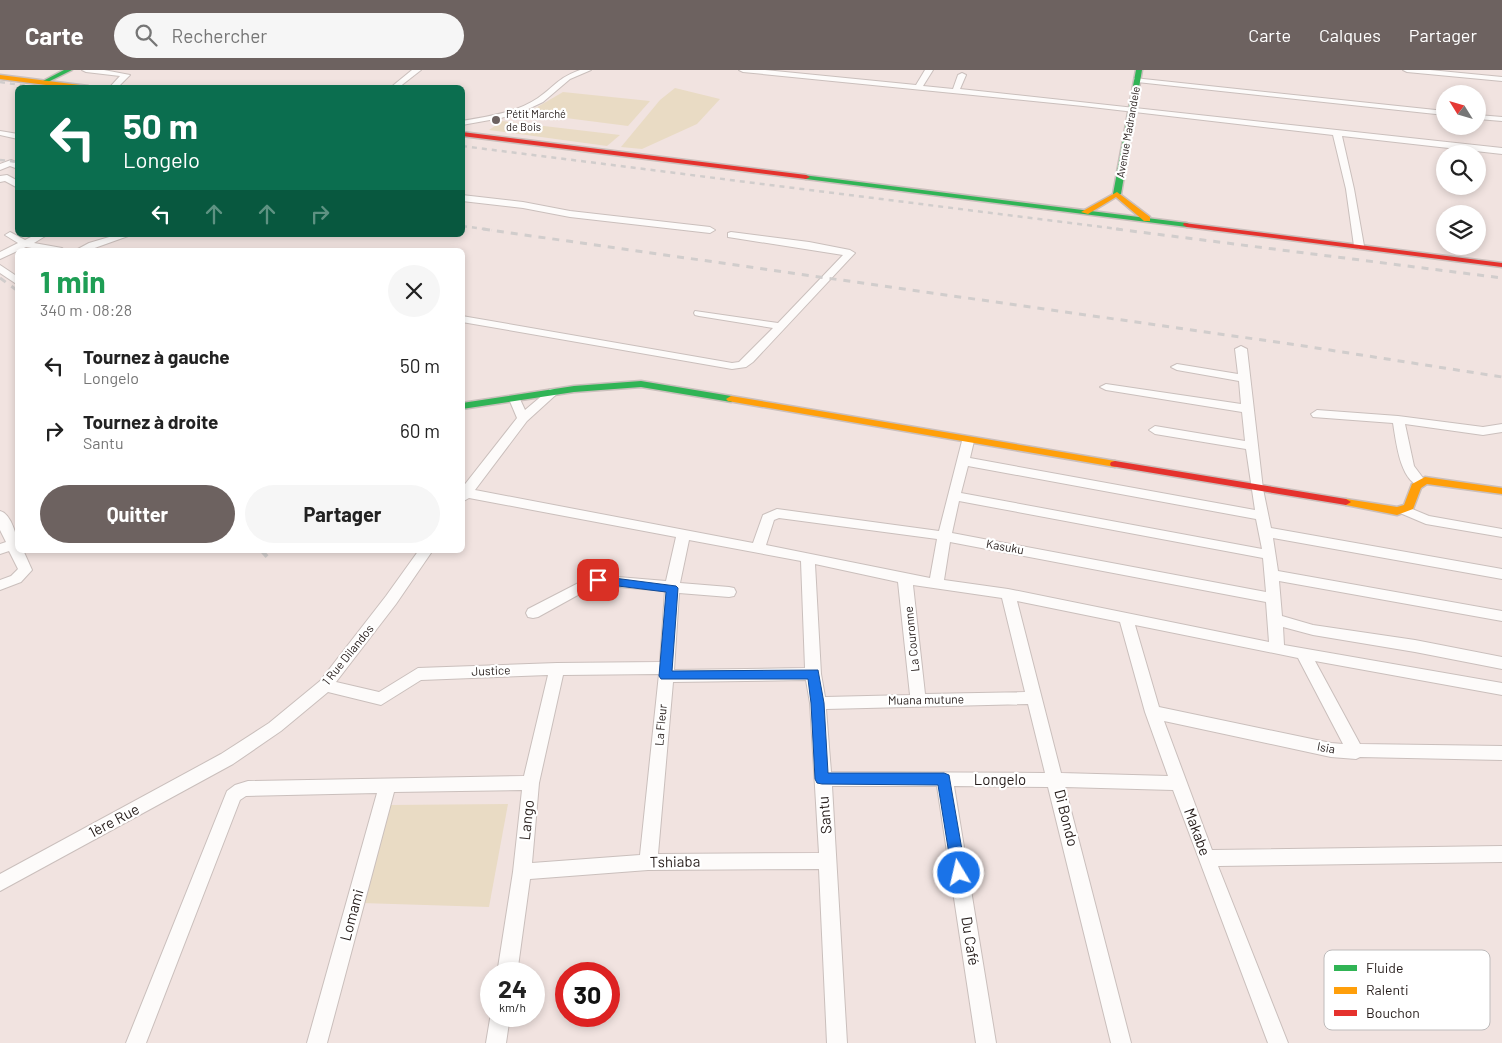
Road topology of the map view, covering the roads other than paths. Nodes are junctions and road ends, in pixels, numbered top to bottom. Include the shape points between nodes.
1 (69, 70) edge
2 (86, 70) edge
3 (417, 70) edge
4 (587, 70) edge
5 (743, 70) edge
6 (929, 70) edge
7 (1407, 70) edge
8 (814, 73) edge
9 (962, 75) dead end
10 (1138, 75) edge
11 (0, 77) edge
12 (1502, 79) edge
13 (44, 82) junction
14 (66, 85) edge
15 (115, 85) edge
16 (397, 85) edge
17 (918, 87) junction
18 (956, 91) junction
19 (1132, 111) junction
20 (1436, 112) edge
21 (1486, 117) edge
22 (1502, 119) edge
23 (465, 122) edge
24 (0, 133) edge
25 (1337, 133) junction
26 (465, 134) edge
27 (15, 136) edge
28 (1502, 151) edge
29 (15, 165) edge
30 (0, 167) edge
31 (1117, 194) junction
32 (465, 198) edge
33 (1085, 212) junction
34 (1147, 219) junction
35 (710, 230) dead end
36 (10, 235) dead end
37 (731, 235) dead end
38 (38, 237) edge
39 (118, 237) edge
40 (26, 244) junction
41 (1359, 246) junction
42 (17, 248) edge
43 (48, 248) edge
44 (85, 248) edge
45 (15, 249) edge
46 (0, 256) edge
47 (1502, 265) edge
48 (0, 268) edge
49 (15, 280) edge
50 (699, 313) dead end
51 (465, 320) edge
52 (779, 326) junction
53 (1241, 349) dead end
54 (1177, 367) dead end
55 (1245, 379) junction
56 (1106, 386) dead end
57 (554, 391) junction
58 (515, 399) junction
59 (465, 406) edge
60 (1248, 409) junction
61 (1317, 414) dead end
62 (523, 418) junction
63 (1398, 420) junction
64 (1502, 428) edge
65 (1155, 430) dead end
66 (1483, 431) junction
67 (1502, 438) edge
68 (968, 441) junction
69 (1252, 446) junction
70 (963, 461) junction
71 (1420, 482) junction
72 (1257, 489) junction
73 (1502, 491) edge
74 (465, 493) edge
75 (465, 494) edge
76 (955, 496) junction
77 (1405, 510) junction
78 (0, 515) edge
79 (1263, 516) junction
80 (4, 529) edge
81 (1266, 532) junction
82 (1502, 533) edge
83 (682, 534) junction
84 (944, 536) junction
85 (14, 544) joint
86 (0, 548) edge
87 (758, 548) junction
88 (18, 553) edge
89 (424, 553) edge
90 (1270, 555) junction
91 (808, 558) junction
92 (1502, 574) edge
93 (1271, 575) junction
94 (906, 579) junction
95 (0, 585) edge
96 (936, 585) junction
97 (672, 588) junction
98 (729, 592) dead end
99 (1008, 594) junction
100 (1273, 598) junction
101 (533, 613) dead end
102 (1502, 616) edge
103 (1126, 618) junction
104 (1275, 619) junction
105 (1277, 648) junction
106 (1303, 653) junction
107 (1502, 662) edge
108 (557, 669) junction
109 (666, 672) junction
110 (813, 674) junction
111 (325, 685) junction
112 (1502, 689) edge
113 (1035, 698) junction
114 (918, 699) junction
115 (818, 703) junction
116 (1153, 712) junction
117 (1356, 752) junction
118 (1502, 753) edge
119 (227, 759) joint
120 (822, 779) junction
121 (944, 779) junction
122 (1056, 780) junction
123 (531, 783) junction
124 (1179, 783) junction
125 (387, 787) junction
126 (1502, 854) edge
127 (1206, 858) junction
128 (828, 861) junction
129 (648, 862) junction
130 (522, 872) junction
131 (0, 883) edge
132 (509, 962) edge
133 (498, 1027) edge
134 (136, 1043) edge
135 (317, 1043) edge
136 (496, 1043) edge
137 (838, 1043) edge
138 (986, 1043) edge
139 (1122, 1043) edge
140 (1278, 1043) edge

1 - 13 street
2 - 15 street via 126,75
3 - 16 street
4 - 23 street via 567,77 540,100 521,109
5 - 8 street
6 - 17 street
7 - 12 street
8 - 17 street
9 - 18 street
10 - 19 street, Avenue Madrandele
10 - 20 street
11 - 13 street
13 - 14 street
17 - 18 street
18 - 19 street
19 - 25 street
19 - 31 street, Avenue Madrandele
21 - 22 street
24 - 27 street
25 - 28 street
25 - 41 street
26 - 33 street
29 - 30 street via 11,163
31 - 33 street
31 - 34 street
32 - 35 street
33 - 34 street
34 - 41 street
36 - 40 street
37 - 52 street via 850,253
38 - 40 street
39 - 44 street
40 - 42 street
40 - 43 street
41 - 47 street
45 - 46 street
48 - 49 street
50 - 52 street
51 - 52 street via 732,366 749,360
53 - 55 street
54 - 55 street
55 - 60 street
56 - 60 street
57 - 58 street
57 - 62 street
57 - 68 street via 640,384
58 - 59 street
58 - 62 street
60 - 69 street
61 - 63 street
62 - 74 street
63 - 66 street
63 - 71 street via 1408,467
64 - 66 street
65 - 69 street
66 - 67 street
68 - 70 street
68 - 72 street
69 - 72 street
70 - 76 street
70 - 79 street
71 - 73 street via 1432,480
71 - 77 street
72 - 77 street
72 - 79 street
75 - 83 street
76 - 84 street
76 - 90 street
77 - 82 street via 1426,520
78 - 80 street
79 - 81 street
80 - 85 street
81 - 90 street
81 - 92 street
83 - 87 street
83 - 97 street, La Fleur
84 - 87 street, Kasuku via 777,513 768,518
84 - 96 street
84 - 100 street, Kasuku
85 - 86 street
87 - 91 street
88 - 95 street via 25,570
89 - 111 street, 1 Rue Dilandos
90 - 93 street
91 - 94 street
91 - 110 street, Santu
93 - 100 street
93 - 102 street
94 - 96 street
94 - 114 street, La Couronne
96 - 99 street
97 - 98 street
97 - 101 street via 594,580
97 - 109 street, La Fleur
99 - 103 street
99 - 113 street, Di Bondo
100 - 104 street
103 - 105 street
103 - 116 street, Makabe
104 - 105 street
104 - 107 street via 1313,630
105 - 106 street
106 - 112 street
106 - 117 street
108 - 109 street, Justice
108 - 111 street, Justice via 418,674 381,699
108 - 123 street, Lango
109 - 110 street, Justice
109 - 129 street, La Fleur
110 - 115 street, Santu
111 - 119 street, 1 Rue Dilandos via 275,727
113 - 114 street, Muana mutune
113 - 122 street, Di Bondo
114 - 115 street, Muana mutune
115 - 120 street, Santu
116 - 117 street, Isia via 1331,750
116 - 124 street, Makabe
117 - 118 street, Isia
119 - 131 street, 1ère Rue
120 - 121 street, Longelo
120 - 128 street, Santu
121 - 122 street, Longelo
121 - 138 street, Du Café
122 - 124 street, Longelo
122 - 139 street, Di Bondo
123 - 125 street
123 - 130 street, Lango
124 - 127 street, Makabe
125 - 134 street via 248,788 233,796
125 - 135 street, Lomami
126 - 127 street
127 - 140 street, Makabe
128 - 129 street, Tshiaba
128 - 137 street, Santu
129 - 130 street, Tshiaba
130 - 132 street, Lango
133 - 136 street

